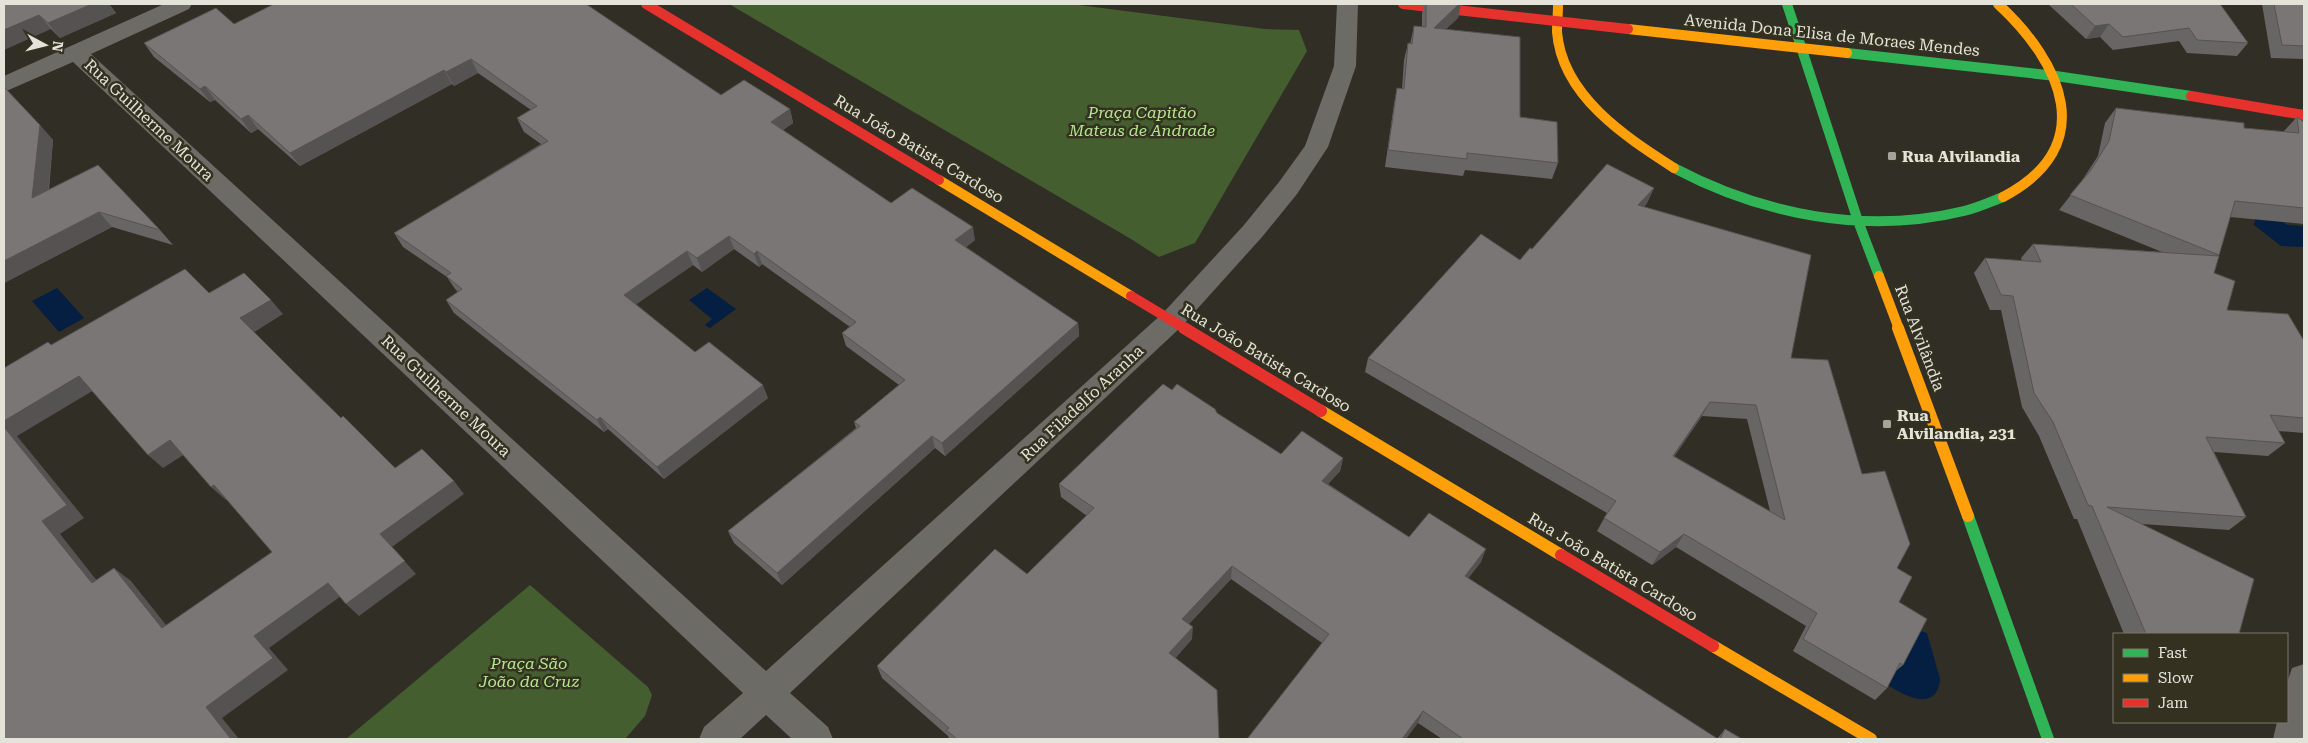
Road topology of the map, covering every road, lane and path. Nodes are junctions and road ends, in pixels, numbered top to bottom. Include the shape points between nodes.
1 (181, 4) edge
2 (646, 4) edge
3 (1347, 4) edge
4 (1403, 4) edge
5 (1558, 4) edge
6 (1787, 4) edge
7 (1998, 4) edge
8 (1554, 21) junction
9 (1801, 48) junction
10 (76, 52) junction
11 (2056, 76) junction
12 (4, 85) edge
13 (2304, 105) edge
14 (2258, 106) junction
15 (2304, 115) edge
16 (1858, 221) junction
17 (1172, 320) junction
18 (2304, 679) edge
19 (766, 693) junction
20 (716, 739) edge
21 (816, 739) edge
22 (1871, 739) edge
23 (2048, 739) edge
24 (2290, 739) edge

1 - 10 street
2 - 17 street, Rua João Batista Cardoso
3 - 17 street, Rua Filadelfo Aranha via 1345,66 1316,147 1253,231
4 - 8 street, Avenida Dona Elisa de Moraes Mendes
5 - 8 street
6 - 9 street, Rua Alvilândia
7 - 11 street via 2038,45
8 - 9 street, Avenida Dona Elisa de Moraes Mendes
8 - 16 street via 1558,49 1571,78 1593,106 1623,134 1660,161 1754,202 1806,215
9 - 11 street, Avenida Dona Elisa de Moraes Mendes
9 - 16 street, Rua Alvilândia
10 - 12 street
10 - 19 street, Rua Guilherme Moura
11 - 14 street, Avenida Dona Elisa de Moraes Mendes
11 - 16 street via 2063,115 2054,152 2026,184 1982,207 1925,220
13 - 14 street, Avenida Dona Elisa de Moraes Mendes
14 - 15 street, Avenida Dona Elisa de Moraes Mendes
16 - 23 street, Rua Alvilândia
17 - 19 street, Rua Filadelfo Aranha
17 - 22 street, Rua João Batista Cardoso via 1827,716
18 - 24 street
19 - 20 street, Rua Filadelfo Aranha
19 - 21 street, Rua Guilherme Moura

